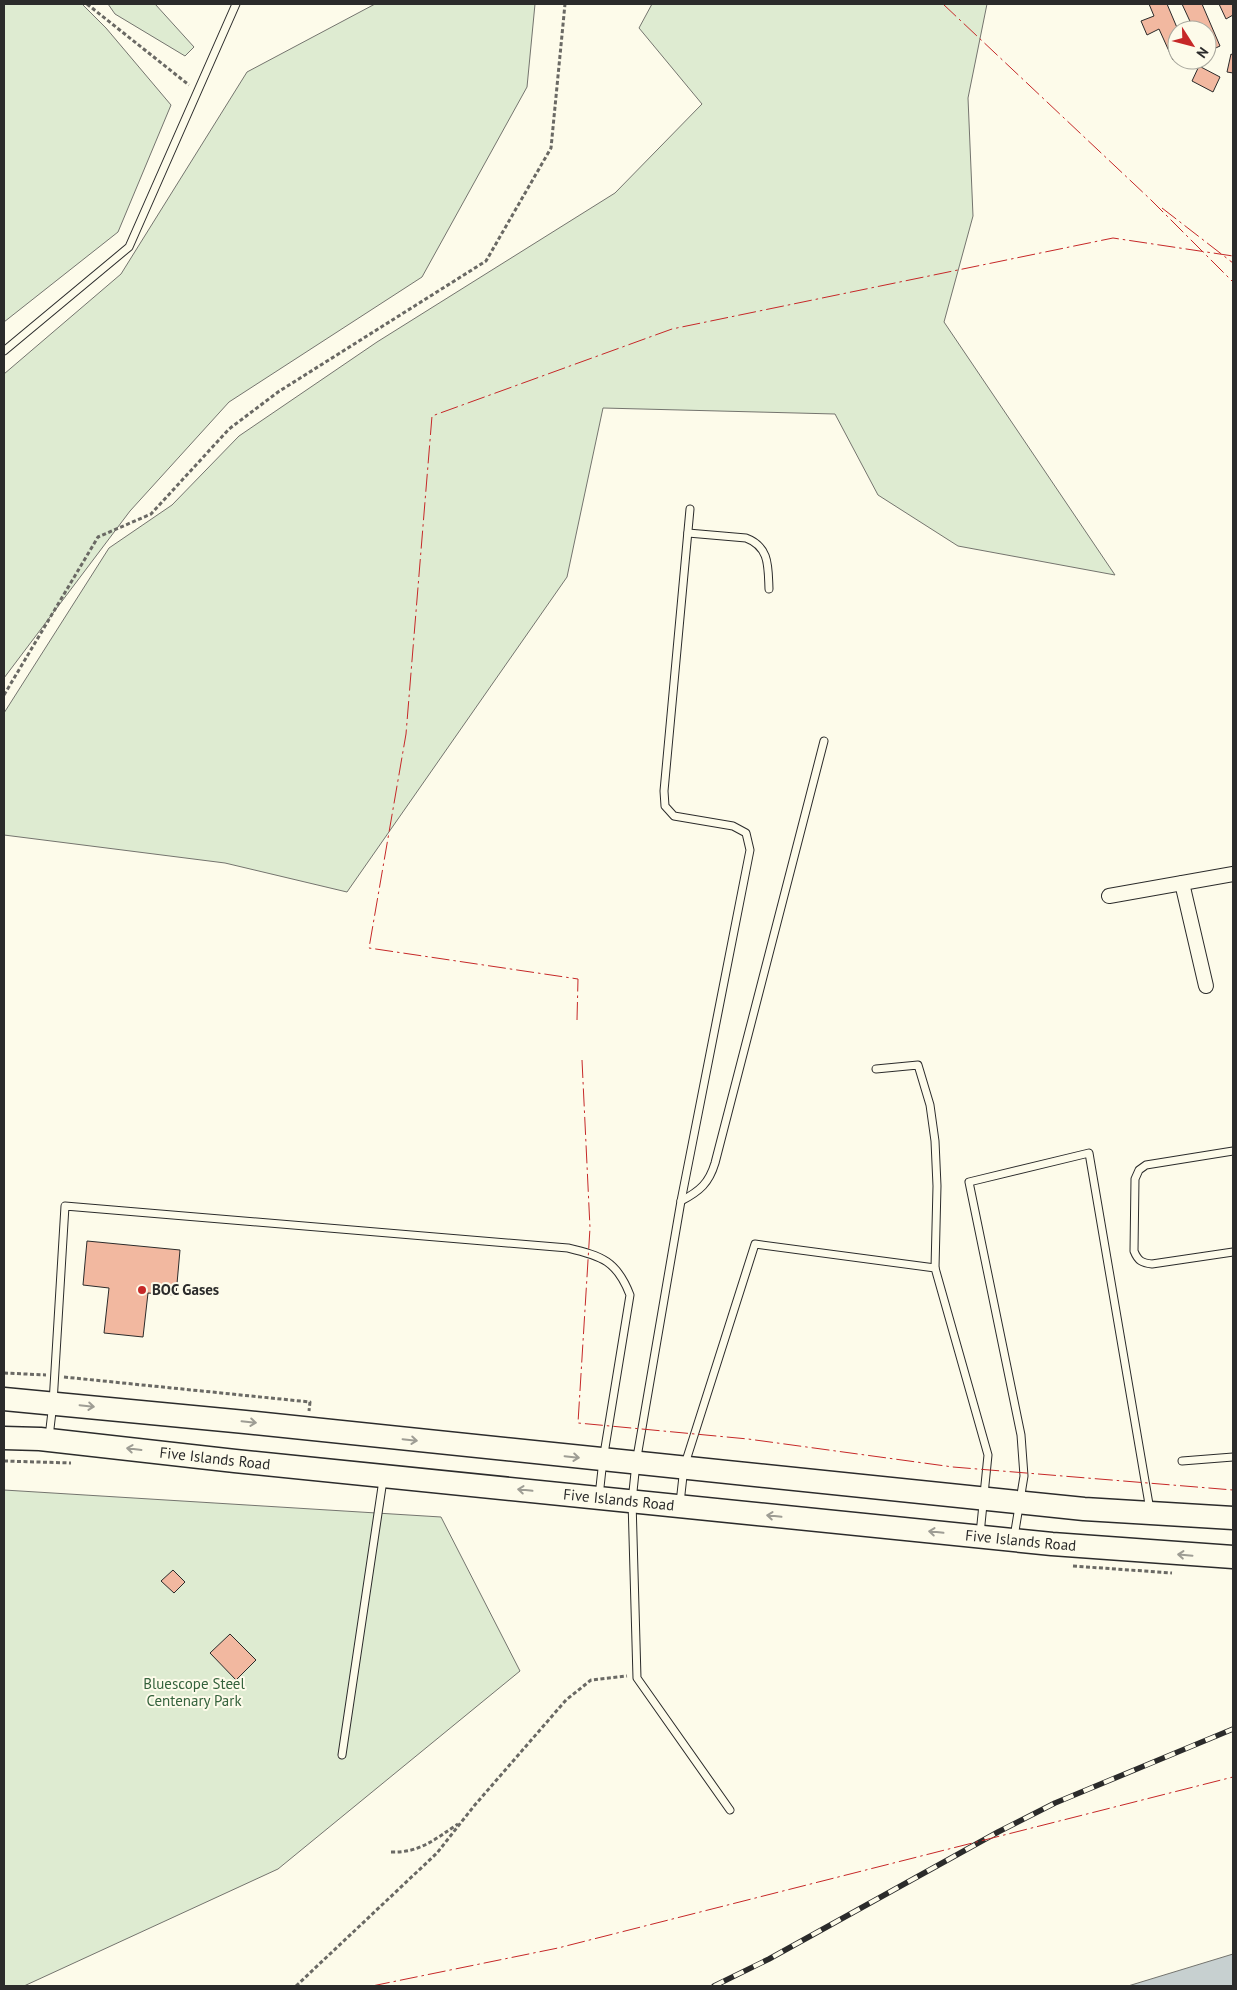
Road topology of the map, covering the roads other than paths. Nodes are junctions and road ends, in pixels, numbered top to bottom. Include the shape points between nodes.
1 (236, 4) edge
2 (4, 351) edge
3 (690, 509) dead end
4 (688, 533) junction
5 (769, 589) dead end
6 (824, 741) dead end
7 (1233, 874) edge
8 (1182, 883) junction
9 (1109, 896) dead end
10 (1206, 986) dead end
11 (876, 1069) dead end
12 (1233, 1151) edge
13 (681, 1201) junction
14 (1233, 1252) edge
15 (935, 1268) junction
16 (4, 1399) edge
17 (54, 1403) junction
18 (4, 1438) edge
19 (49, 1440) junction
20 (1233, 1457) edge
21 (603, 1460) junction
22 (1182, 1461) dead end
23 (636, 1463) junction
24 (684, 1467) junction
25 (384, 1475) junction
26 (599, 1498) junction
27 (985, 1500) junction
28 (632, 1501) junction
29 (1020, 1502) junction
30 (680, 1506) junction
31 (1150, 1513) junction
32 (1233, 1518) edge
33 (980, 1536) junction
34 (1014, 1540) junction
35 (1233, 1557) edge
36 (342, 1755) dead end
37 (730, 1810) dead end

1 - 2 lane via 129,247
3 - 4 lane
4 - 5 lane via 755,541 767,556
4 - 13 lane via 665,806 674,816 733,826 746,833 750,850
6 - 13 lane via 716,1163 705,1186
7 - 8 street
8 - 9 street
8 - 10 street
11 - 15 lane via 918,1065 928,1097 935,1141 937,1186
12 - 14 lane via 1146,1165 1138,1170 1135,1179 1134,1251 1137,1259 1152,1264
13 - 23 lane
15 - 24 lane via 755,1244
15 - 27 lane via 988,1455
16 - 17 main road
17 - 19 lane
17 -> 21 main road
17 - 21 lane via 65,1206 568,1248 594,1254 612,1264 623,1277 630,1295
18 - 19 main road, Five Islands Road
25 -> 19 main road, Five Islands Road
20 - 22 lane
21 - 23 main road
21 - 26 lane
23 - 24 main road
23 - 28 lane
24 - 27 main road
24 - 30 lane
26 -> 25 main road, Five Islands Road
25 - 36 lane
26 - 28 main road, Five Islands Road
27 - 29 main road
27 - 33 lane
28 - 30 main road, Five Islands Road
28 - 37 lane via 637,1678
29 - 31 main road
29 - 31 lane via 1024,1476 1021,1435 969,1182 1089,1154
29 - 34 lane
33 -> 30 main road, Five Islands Road
31 - 32 main road
33 - 34 main road, Five Islands Road
35 -> 34 main road, Five Islands Road

